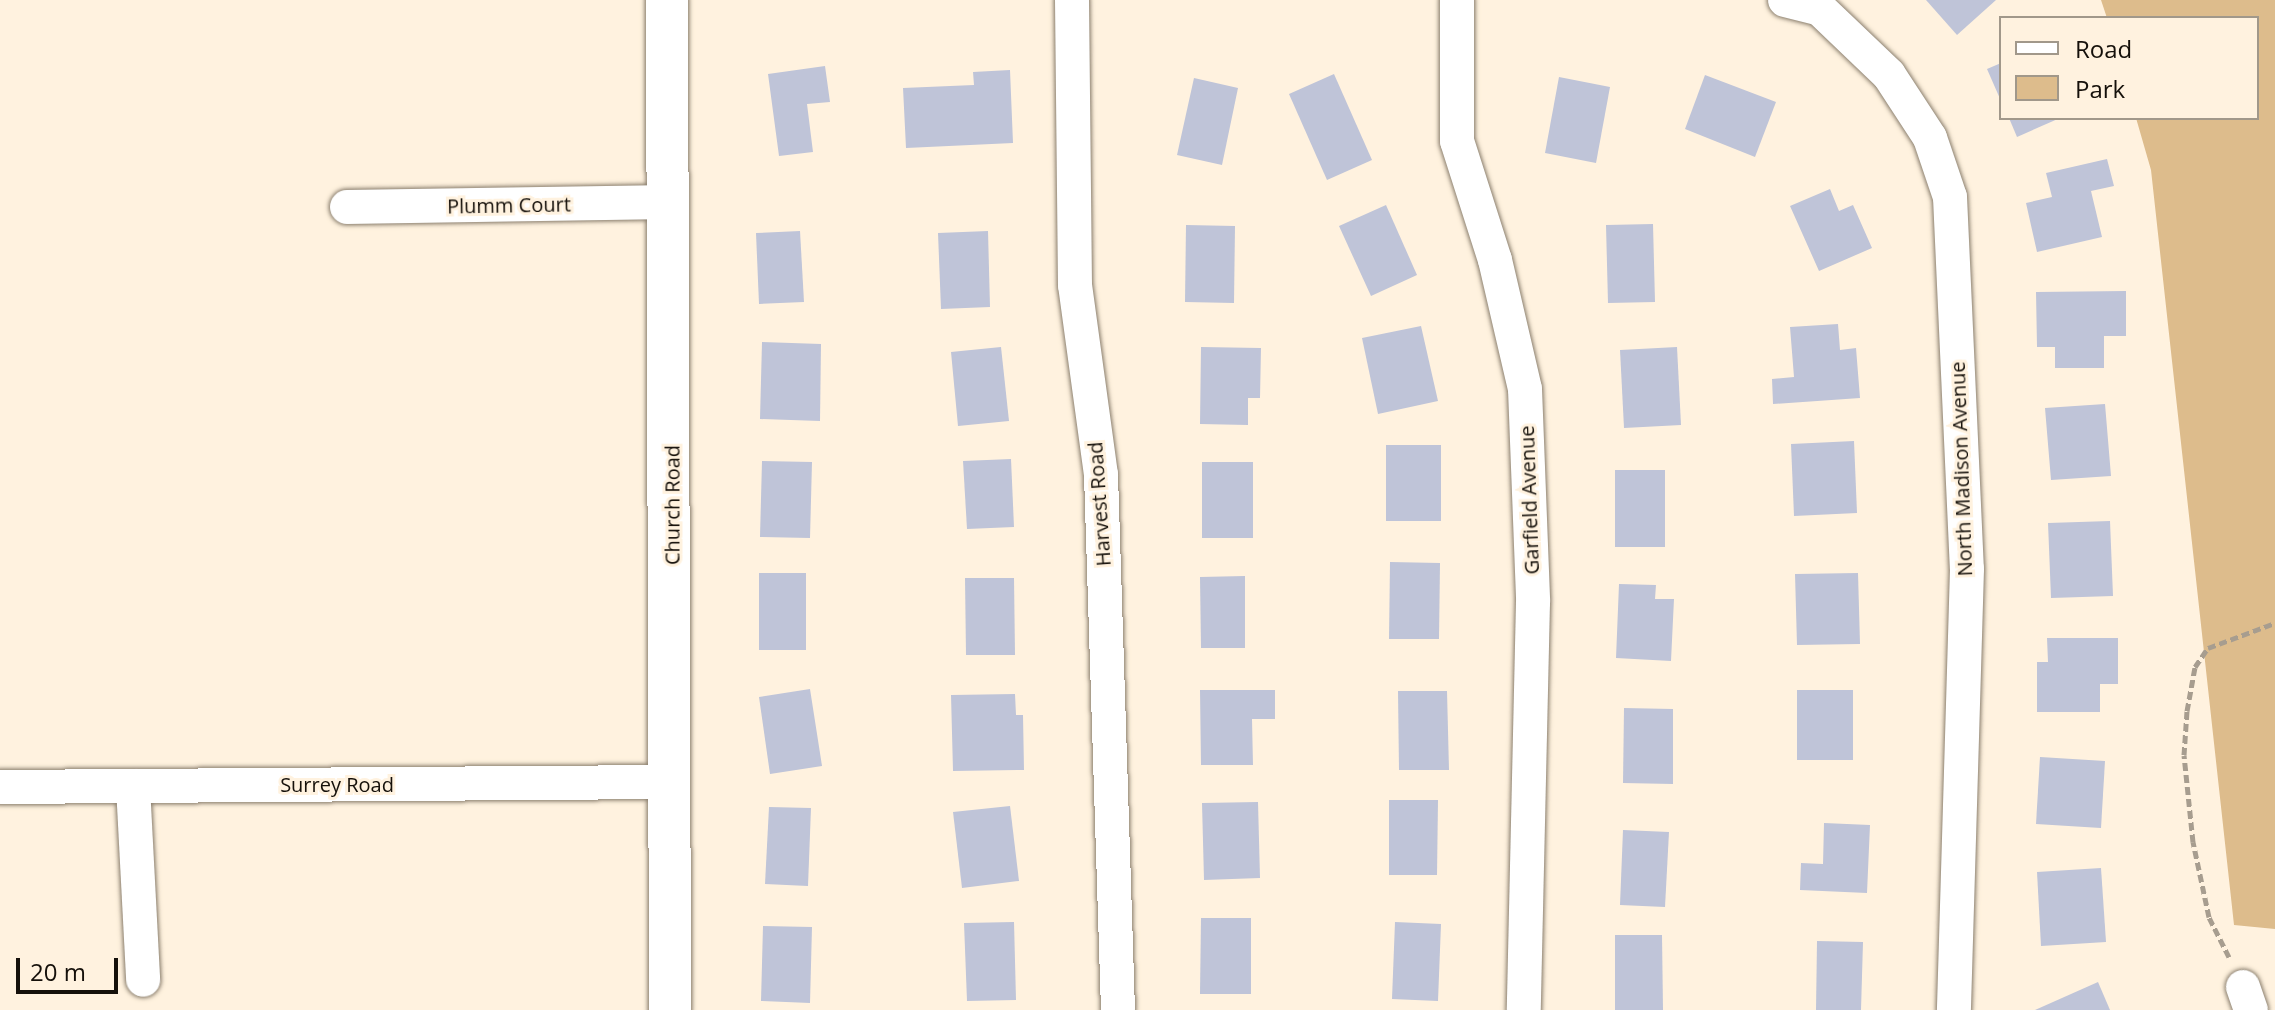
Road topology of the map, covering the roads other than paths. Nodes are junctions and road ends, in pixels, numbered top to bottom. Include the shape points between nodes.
1 (667, 0) edge
2 (1072, 0) edge
3 (1457, 0) edge
4 (1785, 0) edge
5 (670, 202) junction
6 (347, 207) dead end
7 (673, 782) junction
8 (133, 786) junction
9 (0, 787) edge
10 (143, 980) dead end
11 (670, 1010) edge
12 (1118, 1010) edge
13 (1524, 1010) edge
14 (1954, 1010) edge

1 - 5 main road, Church Road
2 - 12 street, Harvest Road via 1075,285 1101,475
3 - 13 street, Garfield Avenue via 1457,141 1495,260 1525,389 1533,602
4 - 14 street, North Madison Avenue via 1820,9 1889,75 1930,138 1950,197 1967,569
5 - 6 street, Plumm Court
5 - 7 main road, Church Road
7 - 8 street, Surrey Road
7 - 11 main road, Church Road
8 - 9 street, Surrey Road
8 - 10 street

